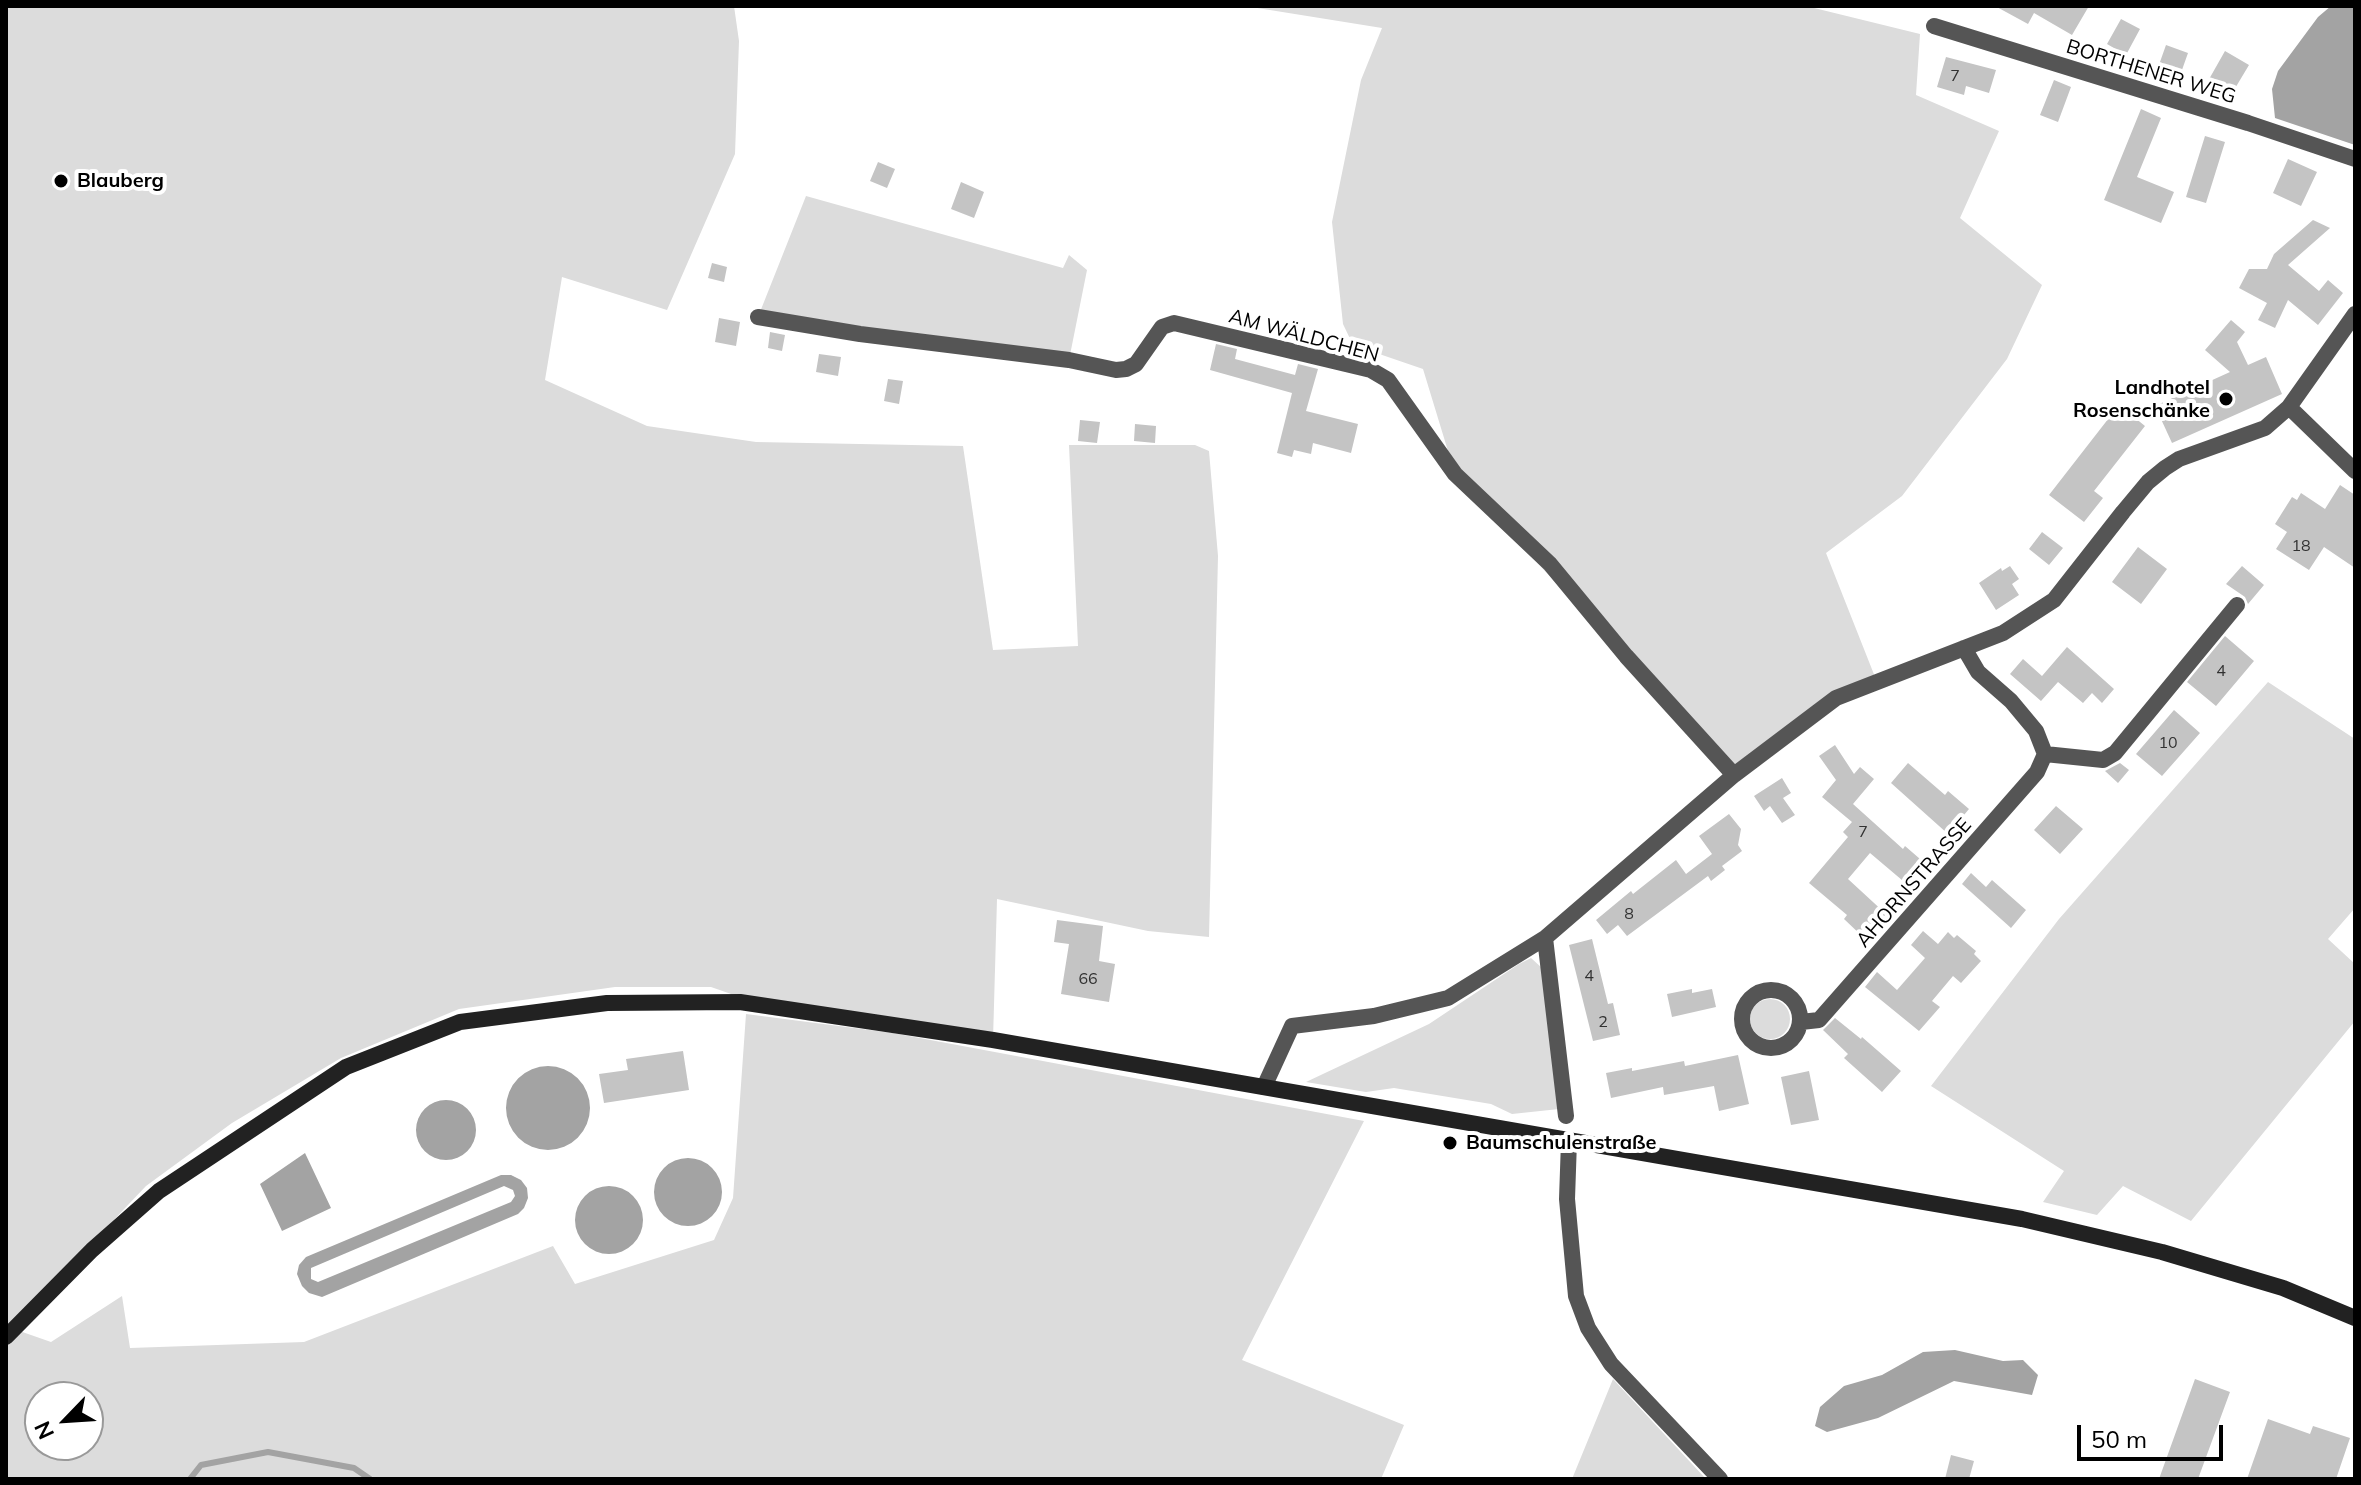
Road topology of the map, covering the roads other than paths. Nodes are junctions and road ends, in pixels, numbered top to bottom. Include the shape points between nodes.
1 (1934, 26) dead end
2 (2355, 159) edge
3 (2355, 314) edge
4 (758, 317) dead end
5 (2289, 407) junction
6 (2355, 471) edge
7 (2237, 605) dead end
8 (1964, 648) junction
9 (2045, 754) junction
10 (1734, 775) junction
11 (1545, 938) junction
12 (1801, 1022) dead end
13 (1264, 1087) junction
14 (1566, 1116) dead end
15 (1569, 1141) junction
16 (2355, 1318) edge
17 (6, 1337) edge
18 (1720, 1479) edge

1 - 2 street, BORTHENER WEG
3 - 5 street
4 - 10 street, AM WÄLDCHEN via 1116,370 1136,364 1162,327 1174,323 1371,370 1388,380 1455,474 1550,564
5 - 6 street
5 - 8 street via 2265,428 2165,468 2148,482 2054,600 2003,633
7 - 9 street via 2115,753 2103,760
8 - 9 street via 1978,672 2036,731
8 - 10 street via 1836,698
9 - 12 street, AHORNSTRASSE via 2037,772 1819,1020
10 - 11 street
11 - 13 street via 1448,998 1374,1016 1292,1026
11 - 14 street
13 - 15 main road
13 - 17 main road via 757,1003 607,1003 460,1022 346,1067 159,1191
15 - 16 main road via 2022,1219 2283,1288
15 - 18 street via 1567,1199 1576,1296 1588,1328 1611,1364

